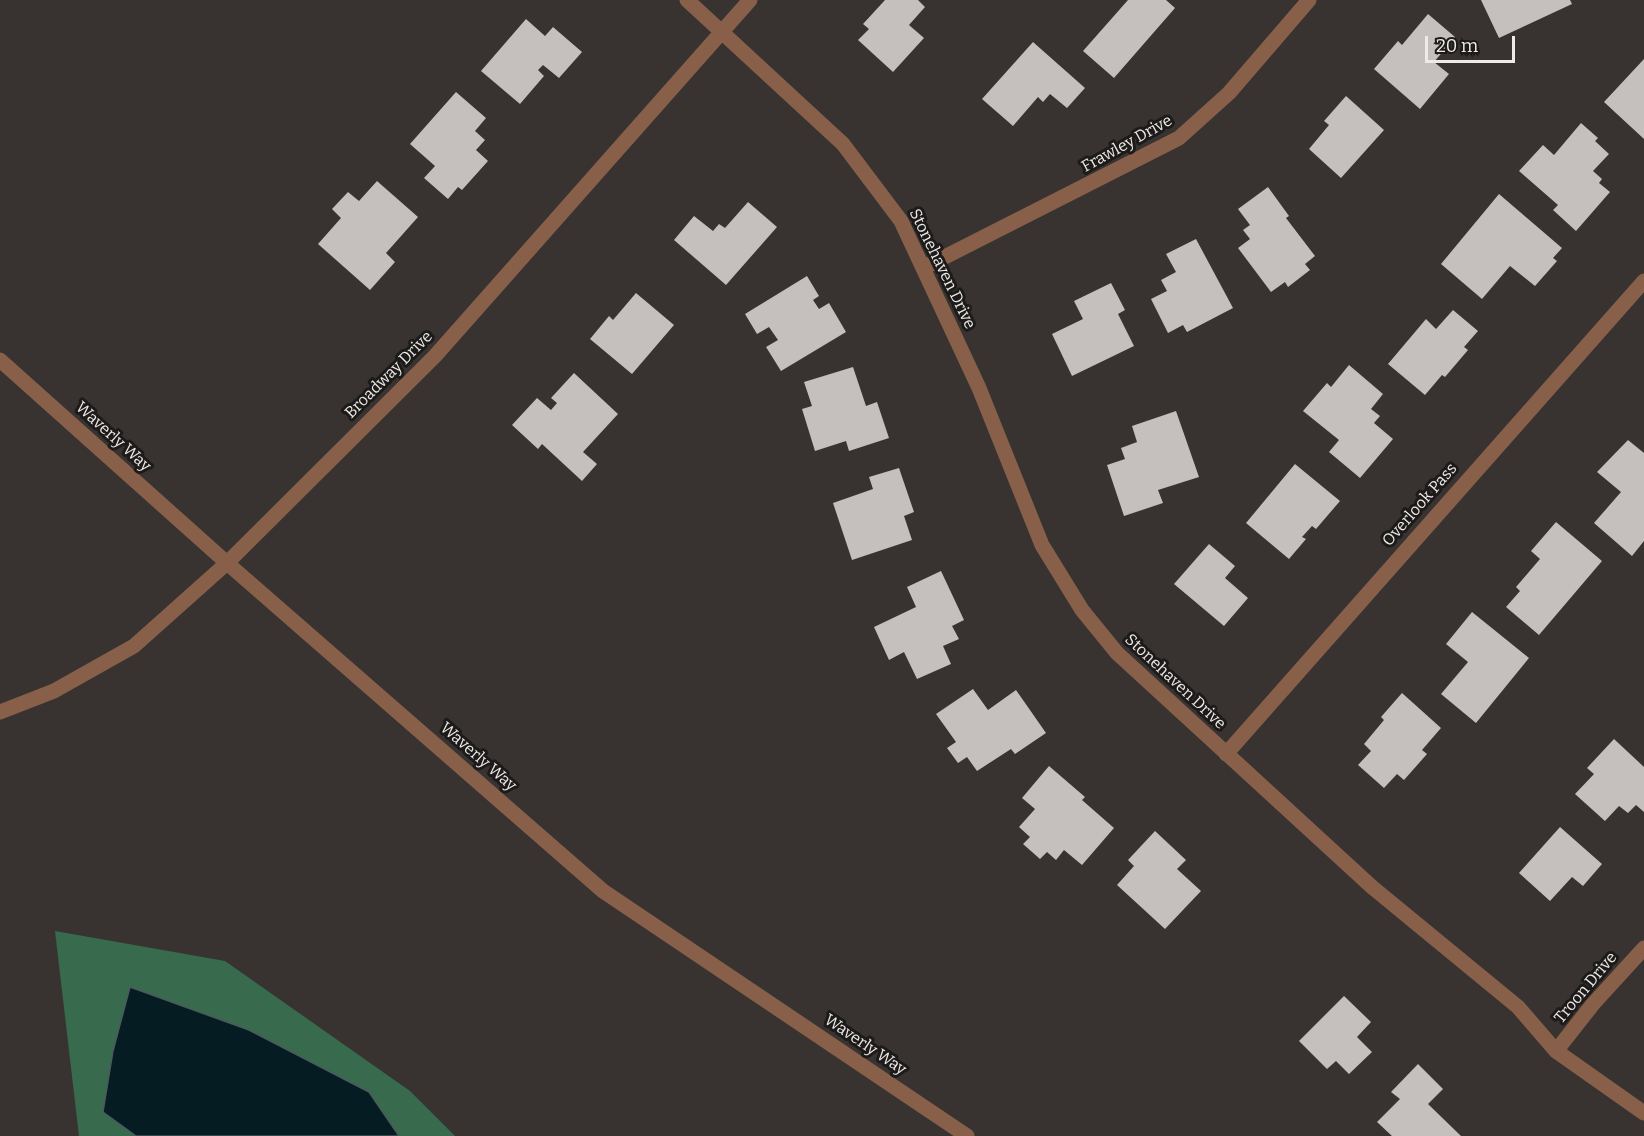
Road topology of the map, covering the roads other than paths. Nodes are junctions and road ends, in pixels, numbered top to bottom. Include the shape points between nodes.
1 (687, 0) edge
2 (750, 0) edge
3 (1309, 0) edge
4 (723, 31) junction
5 (923, 268) junction
6 (1644, 281) edge
7 (0, 360) edge
8 (227, 563) junction
9 (0, 712) edge
10 (1226, 754) junction
11 (1644, 948) edge
12 (1556, 1052) junction
13 (1644, 1113) edge
14 (967, 1136) edge

1 - 4 street, Stonehaven Drive
2 - 4 street, Broadway Drive
3 - 5 street, Frawley Drive via 1229,93 1179,138
4 - 5 street, Stonehaven Drive via 843,144 901,221
4 - 8 street, Broadway Drive via 435,356
5 - 10 street, Stonehaven Drive via 979,388 1042,544 1060,576 1117,654
6 - 10 street, Overlook Pass
7 - 8 street, Waverly Way
8 - 9 street, Broadway Drive via 134,646 54,691
8 - 14 street, Waverly Way via 603,891
10 - 12 street, Stonehaven Drive via 1372,887 1518,1007
11 - 12 street, Troon Drive
12 - 13 street, Stonehaven Drive

